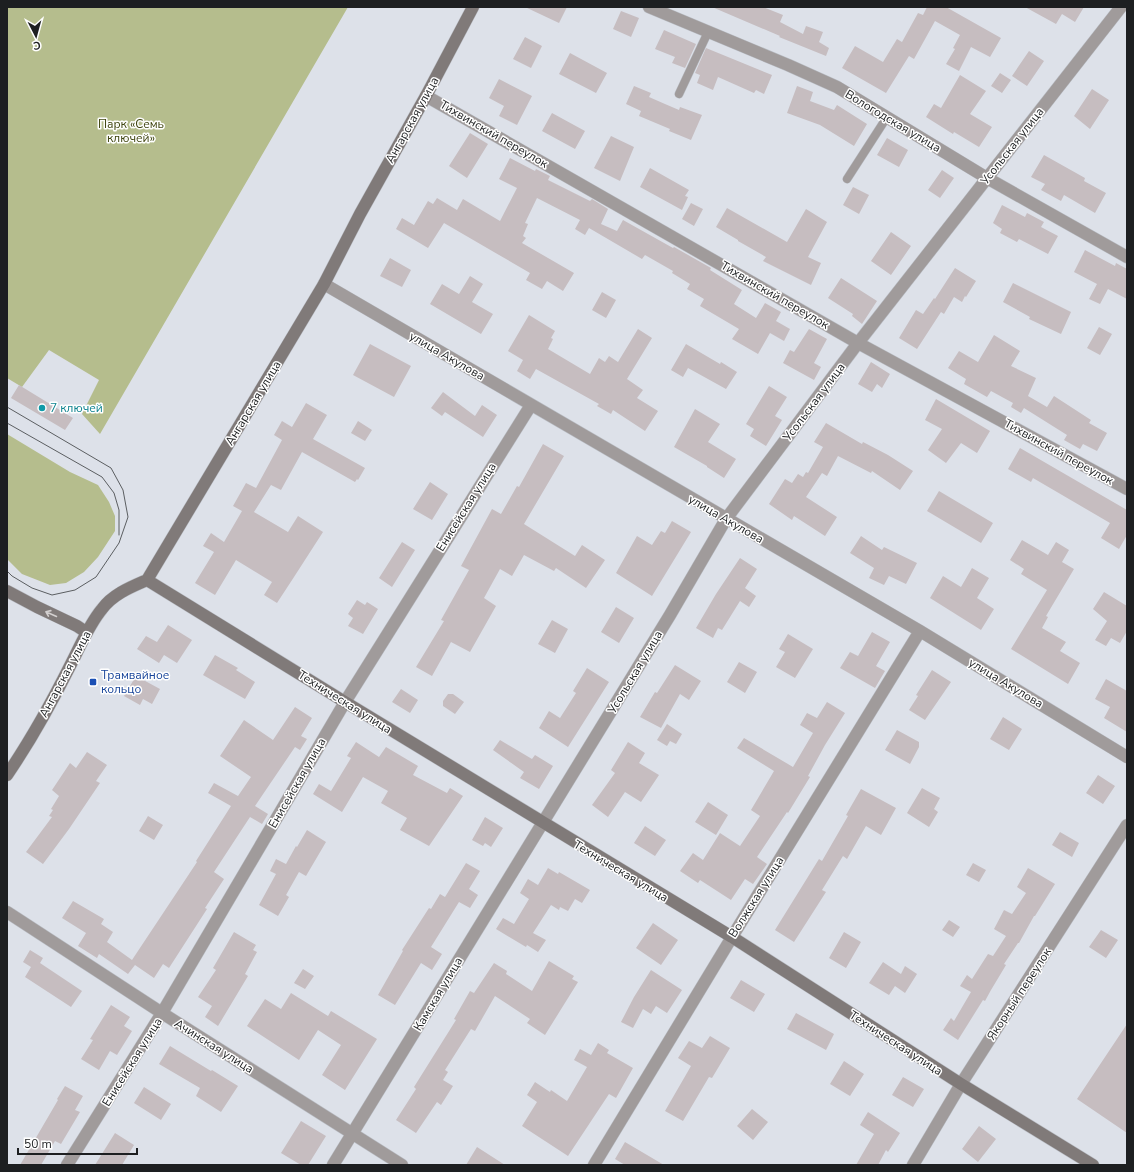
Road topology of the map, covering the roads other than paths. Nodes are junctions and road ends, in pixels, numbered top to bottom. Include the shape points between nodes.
1 (473, 7) edge
2 (649, 7) edge
3 (1121, 7) edge
4 (708, 32) junction
5 (679, 94) dead end
6 (426, 96) junction
7 (887, 117) junction
8 (987, 178) junction
9 (847, 179) dead end
10 (1127, 257) edge
11 (324, 284) junction
12 (858, 343) junction
13 (531, 405) junction
14 (1127, 489) edge
15 (726, 519) junction
16 (148, 580) junction
17 (7, 591) edge
18 (920, 631) junction
19 (86, 632) junction
20 (345, 702) junction
21 (1127, 757) edge
22 (7, 775) edge
23 (543, 823) junction
24 (1127, 825) edge
25 (7, 912) edge
26 (732, 937) junction
27 (162, 1013) junction
28 (961, 1084) junction
29 (353, 1133) junction
30 (67, 1165) edge
31 (333, 1165) edge
32 (402, 1165) edge
33 (594, 1165) edge
34 (913, 1165) edge
35 (1093, 1165) edge

1 - 6 street, Ангарская улица
2 - 4 street, Вологодская улица
3 - 8 street, Усольская улица
4 - 5 lane
4 - 7 street, Вологодская улица via 837,87
6 - 11 street, Ангарская улица
6 - 12 street, Тихвинский переулок
7 - 8 street, Вологодская улица
7 - 9 lane
8 - 10 street, Вологодская улица
8 - 12 street, Усольская улица
11 - 13 street, улица Акулова
11 - 16 street, Ангарская улица
12 - 14 street, Тихвинский переулок
12 - 15 street, Усольская улица
13 - 15 street, улица Акулова
13 - 20 street, Енисейская улица
15 - 18 street, улица Акулова
15 - 23 street, Усольская улица
16 - 19 street, Ангарская улица via 122,591 102,608
16 - 20 street, Техническая улица
19 -> 17 street
18 - 21 street, улица Акулова
18 - 26 street, Волжская улица
19 - 22 street, Ангарская улица via 25,748
20 - 23 street, Техническая улица
20 - 27 street, Енисейская улица
23 - 26 street, Техническая улица
23 - 29 street, Камская улица
24 - 28 street, Якорный переулок
25 - 27 street, Ачинская улица
26 - 28 street, Техническая улица
26 - 33 street, Волжская улица
27 - 29 street, Ачинская улица
27 - 30 street, Енисейская улица
28 - 34 street, Якорный переулок
28 - 35 street, Техническая улица
29 - 31 street, Камская улица
29 - 32 street, Ачинская улица

